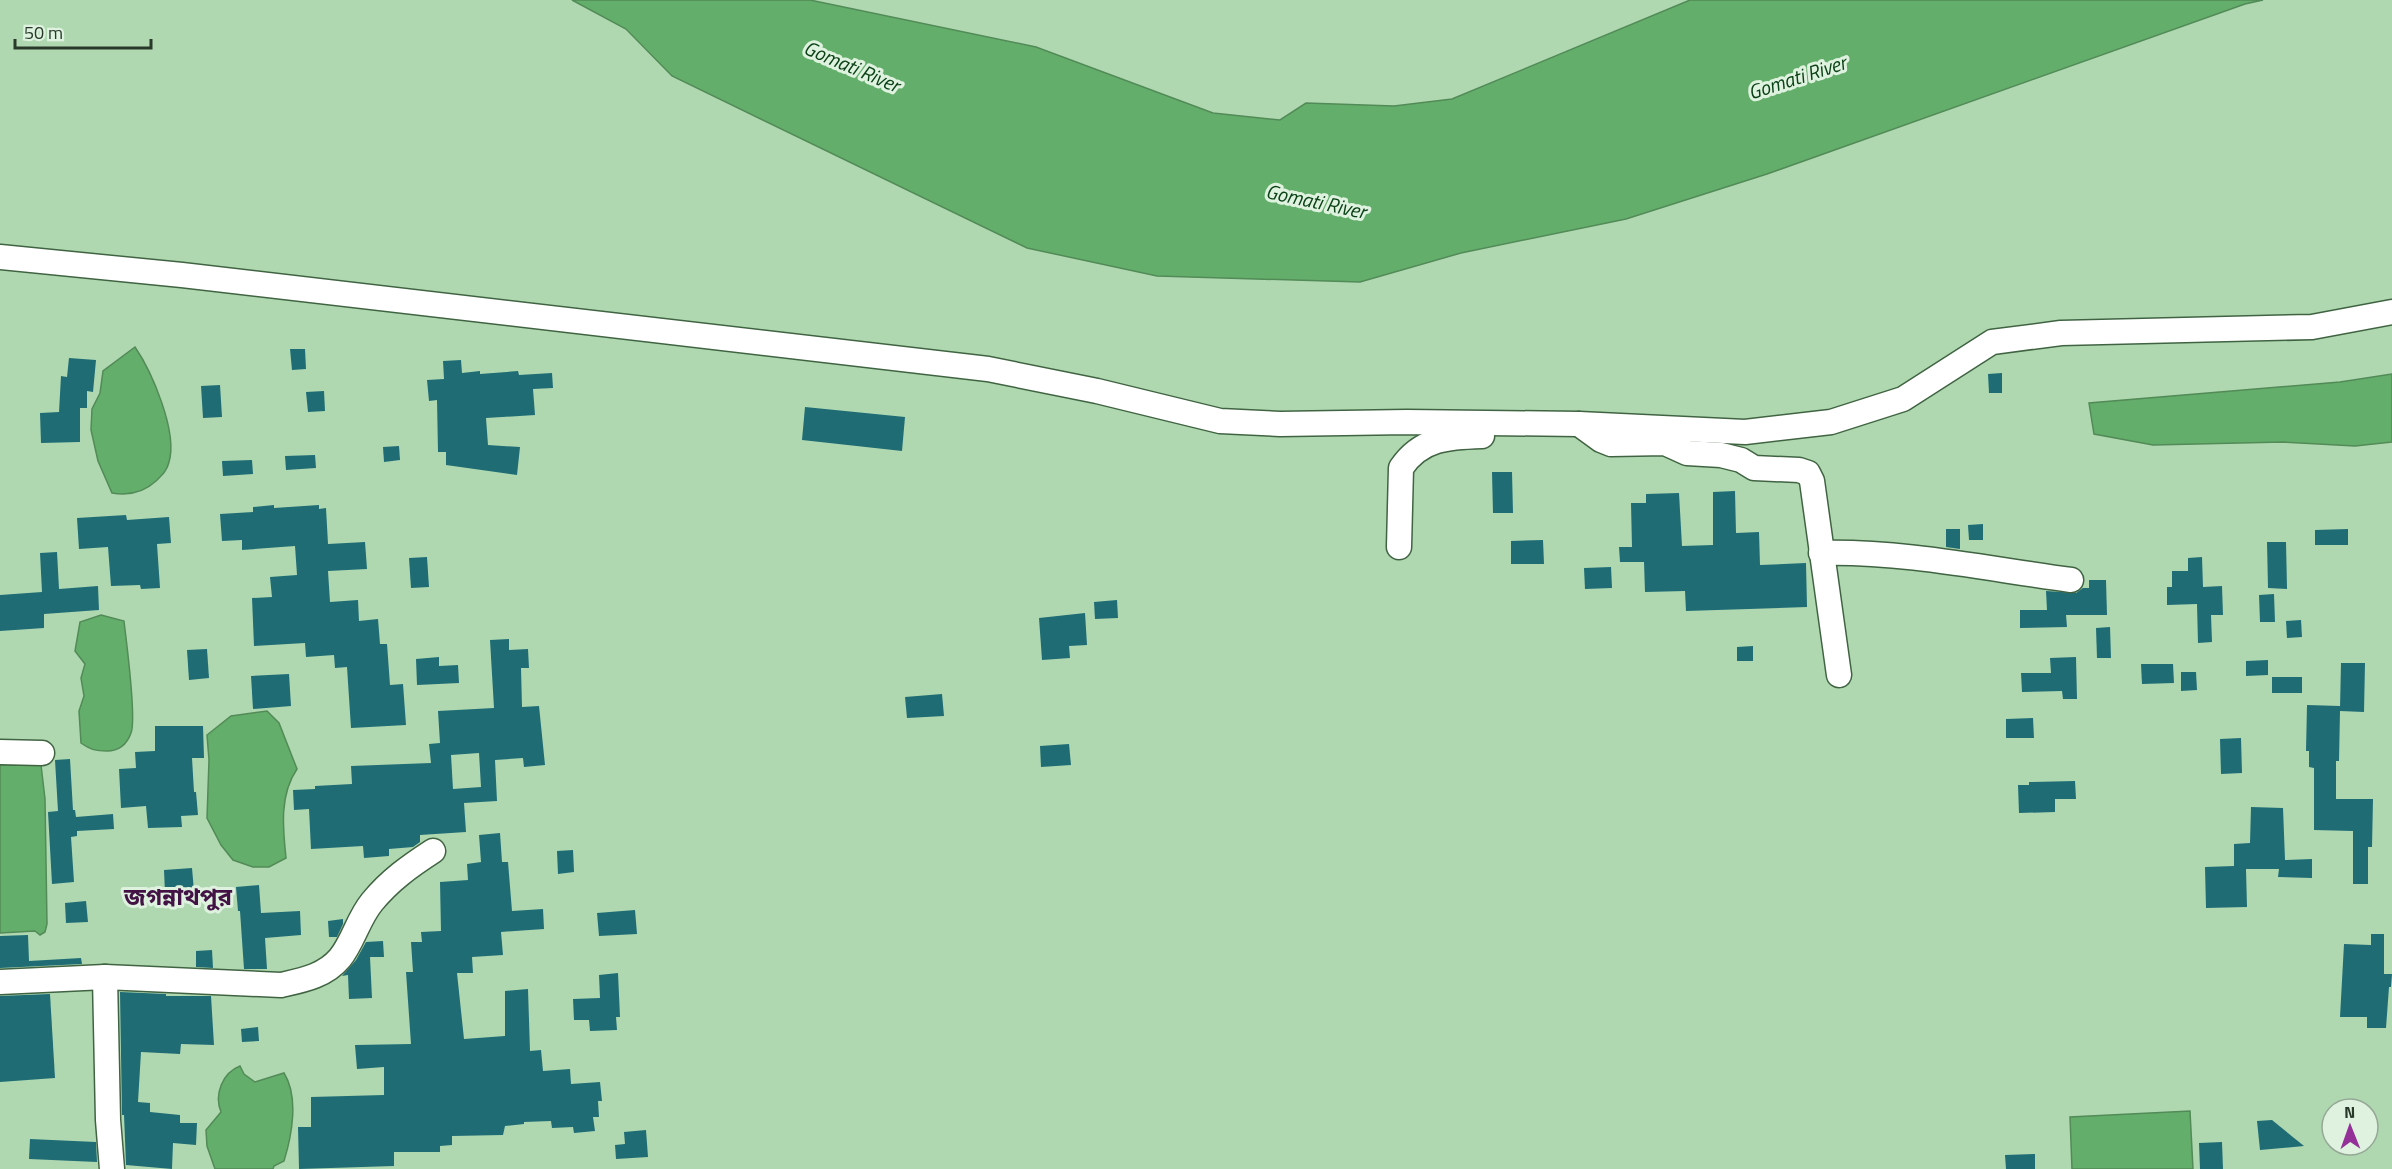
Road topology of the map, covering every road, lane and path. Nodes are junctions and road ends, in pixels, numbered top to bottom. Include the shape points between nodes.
1 (0, 256) edge
2 (2392, 312) edge
3 (1579, 424) junction
4 (1601, 440) junction
5 (1399, 547) dead end
6 (1821, 553) junction
7 (2071, 580) dead end
8 (1839, 675) dead end
9 (0, 752) edge
10 (42, 753) dead end
11 (433, 851) dead end
12 (105, 977) junction
13 (0, 982) edge
14 (112, 1169) edge

1 - 3 street via 988,369 1220,420 1280,424
2 - 3 street via 2312,327 2061,333 1992,342 1904,399 1831,423 1745,432
3 - 4 street
4 - 5 street via 1474,436 1420,447 1401,468
4 - 6 street via 1611,444 1665,442 1687,453 1721,455 1755,468 1808,472
6 - 7 street via 1902,555
6 - 8 street
9 - 10 street
11 - 12 street via 390,881 361,917 340,958 309,979 281,985
12 - 13 street
12 - 14 street

